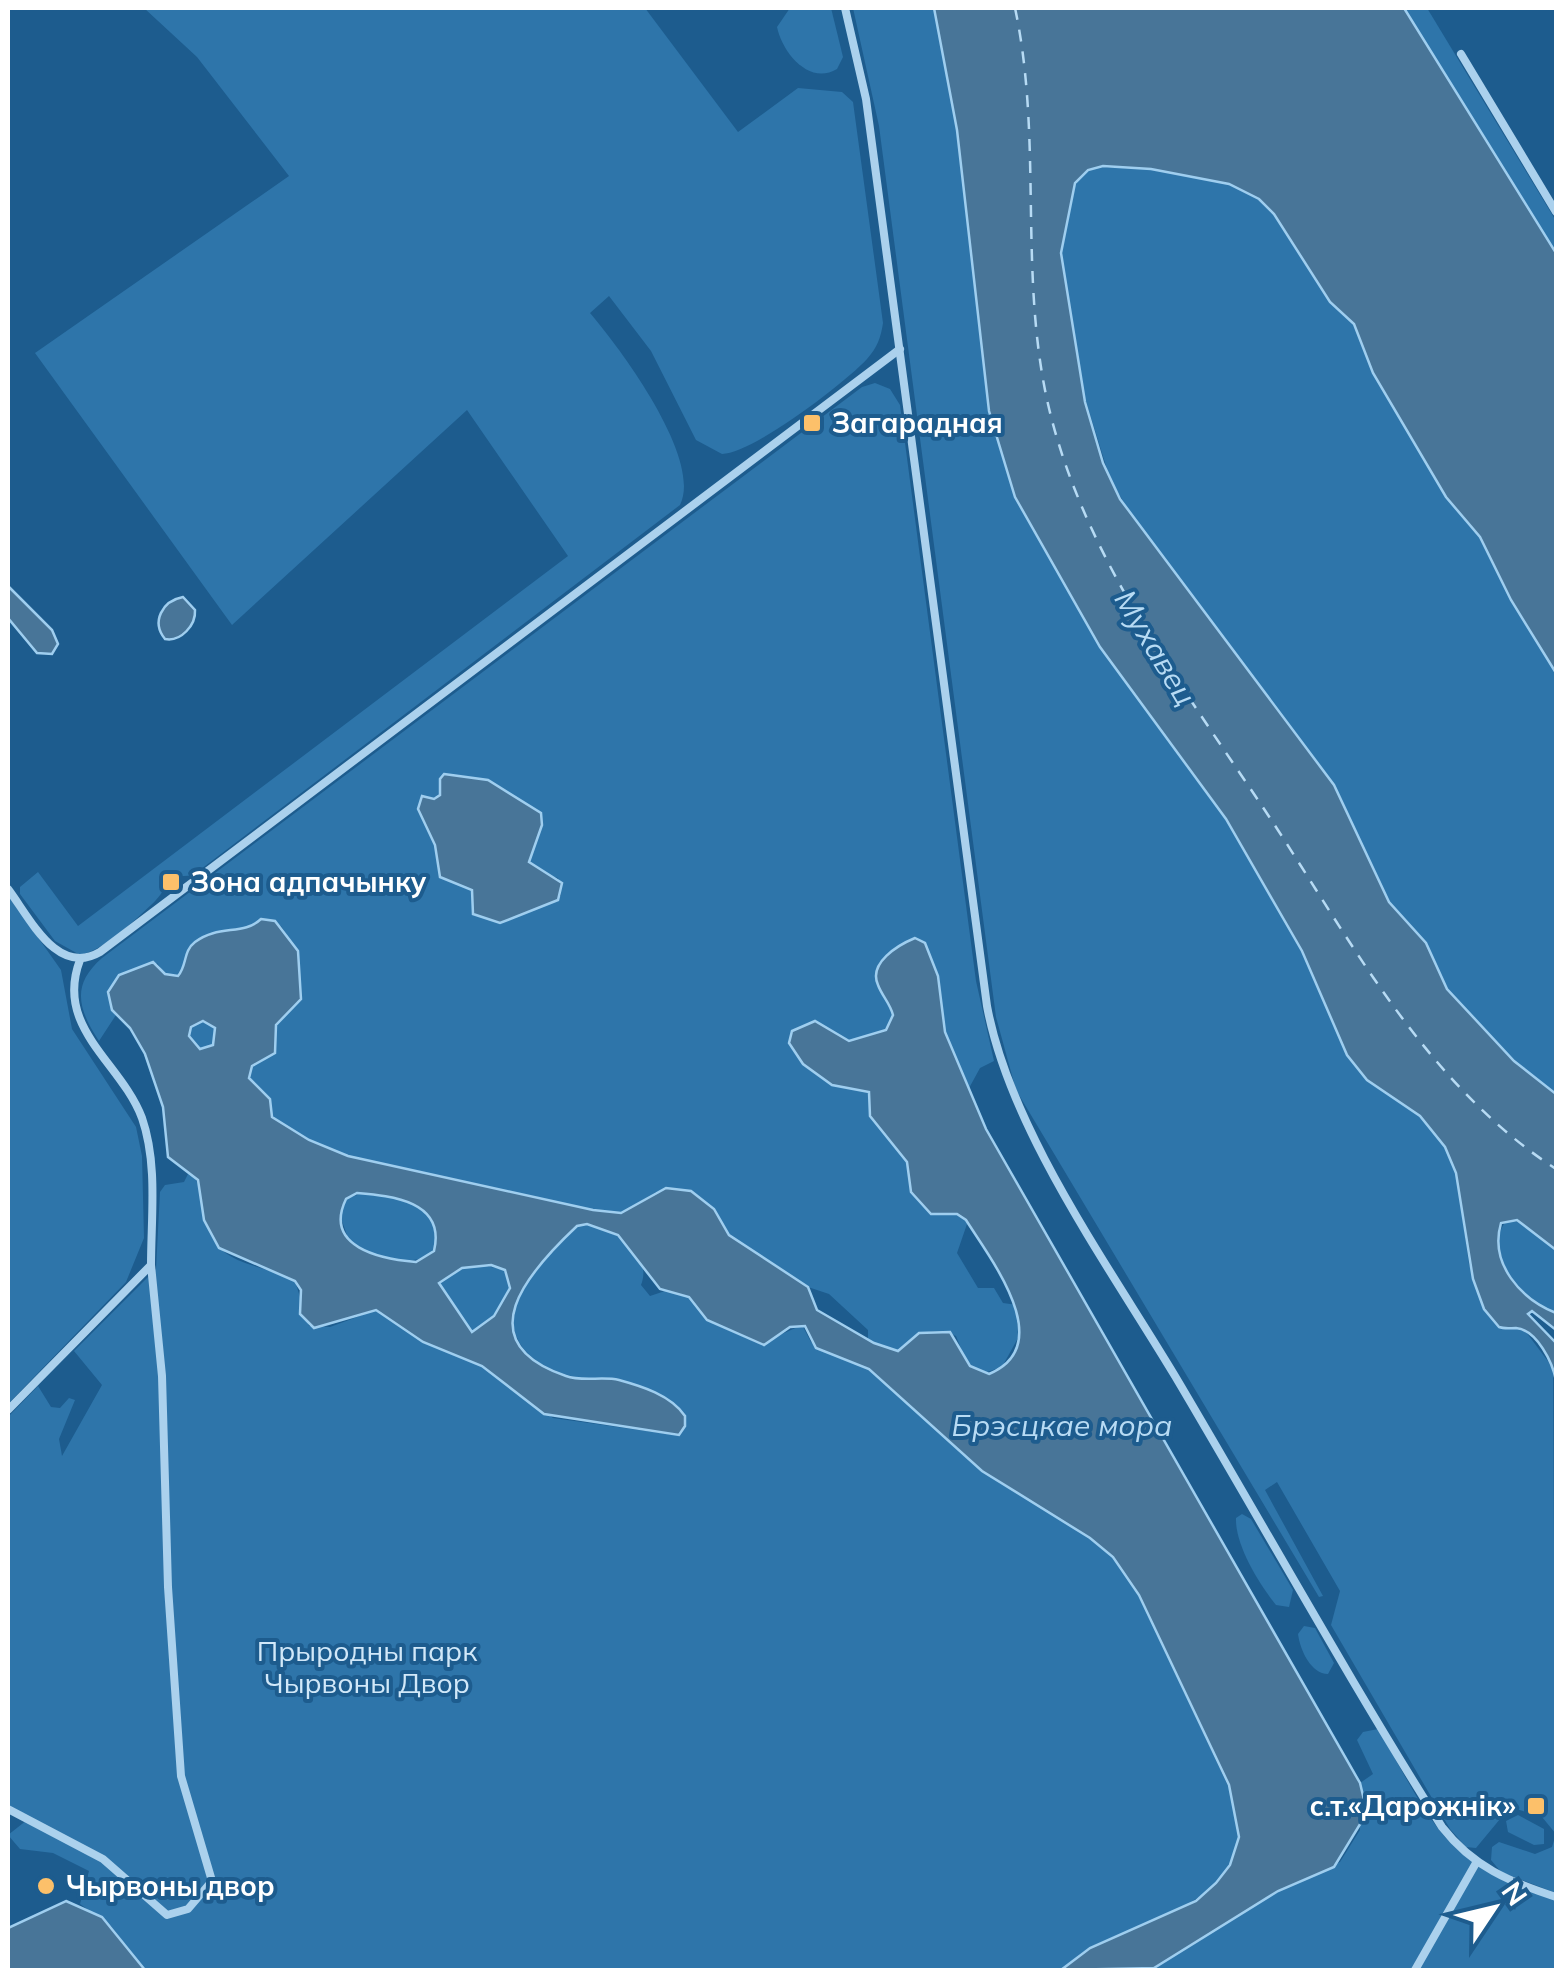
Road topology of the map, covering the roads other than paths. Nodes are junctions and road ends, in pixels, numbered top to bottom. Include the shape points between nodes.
1 (845, 8) edge
2 (1460, 54) dead end
3 (1556, 212) edge
4 (900, 349) junction
5 (8, 889) edge
6 (80, 960) junction
7 (151, 1265) junction
8 (8, 1410) edge
9 (8, 1810) edge
10 (1476, 1863) junction
11 (1556, 1897) edge
12 (1415, 1970) edge

1 - 4 street via 866,99
2 - 3 street
4 - 6 street via 111,944
4 - 10 street via 986,1006 1003,1074 1029,1129 1423,1797
5 - 6 street via 56,951
6 - 7 street via 73,993 81,1026 130,1095 146,1134
7 - 8 street
7 - 9 street via 181,1776 212,1881 188,1909 167,1915 104,1859
10 - 11 street
10 - 12 street

